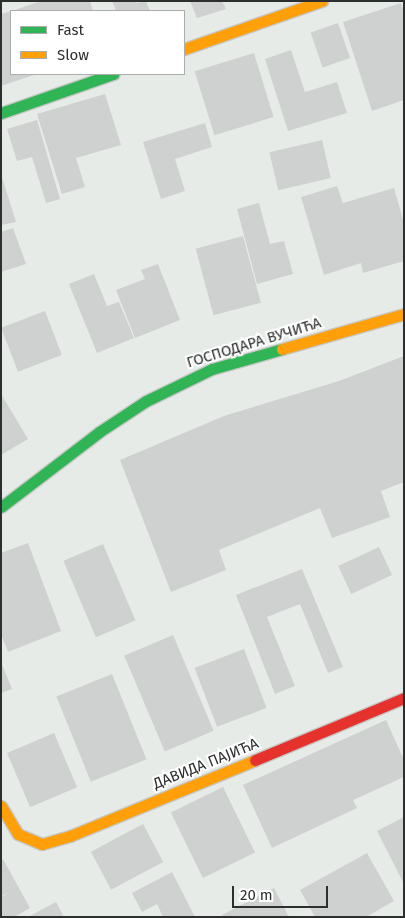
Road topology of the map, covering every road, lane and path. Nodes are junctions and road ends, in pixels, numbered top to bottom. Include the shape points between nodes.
1 (322, 1) edge
2 (185, 49) edge
3 (110, 75) edge
4 (1, 113) edge
5 (404, 314) edge
6 (1, 507) edge
7 (404, 698) edge
8 (1, 806) edge

1 - 2 street
3 - 4 street
5 - 6 street, ГОСПОДАРА ВУЧИЋА via 212,369 186,380 99,432
7 - 8 street, ДАВИДА ПАЈИЋА via 70,836 42,844 18,834

